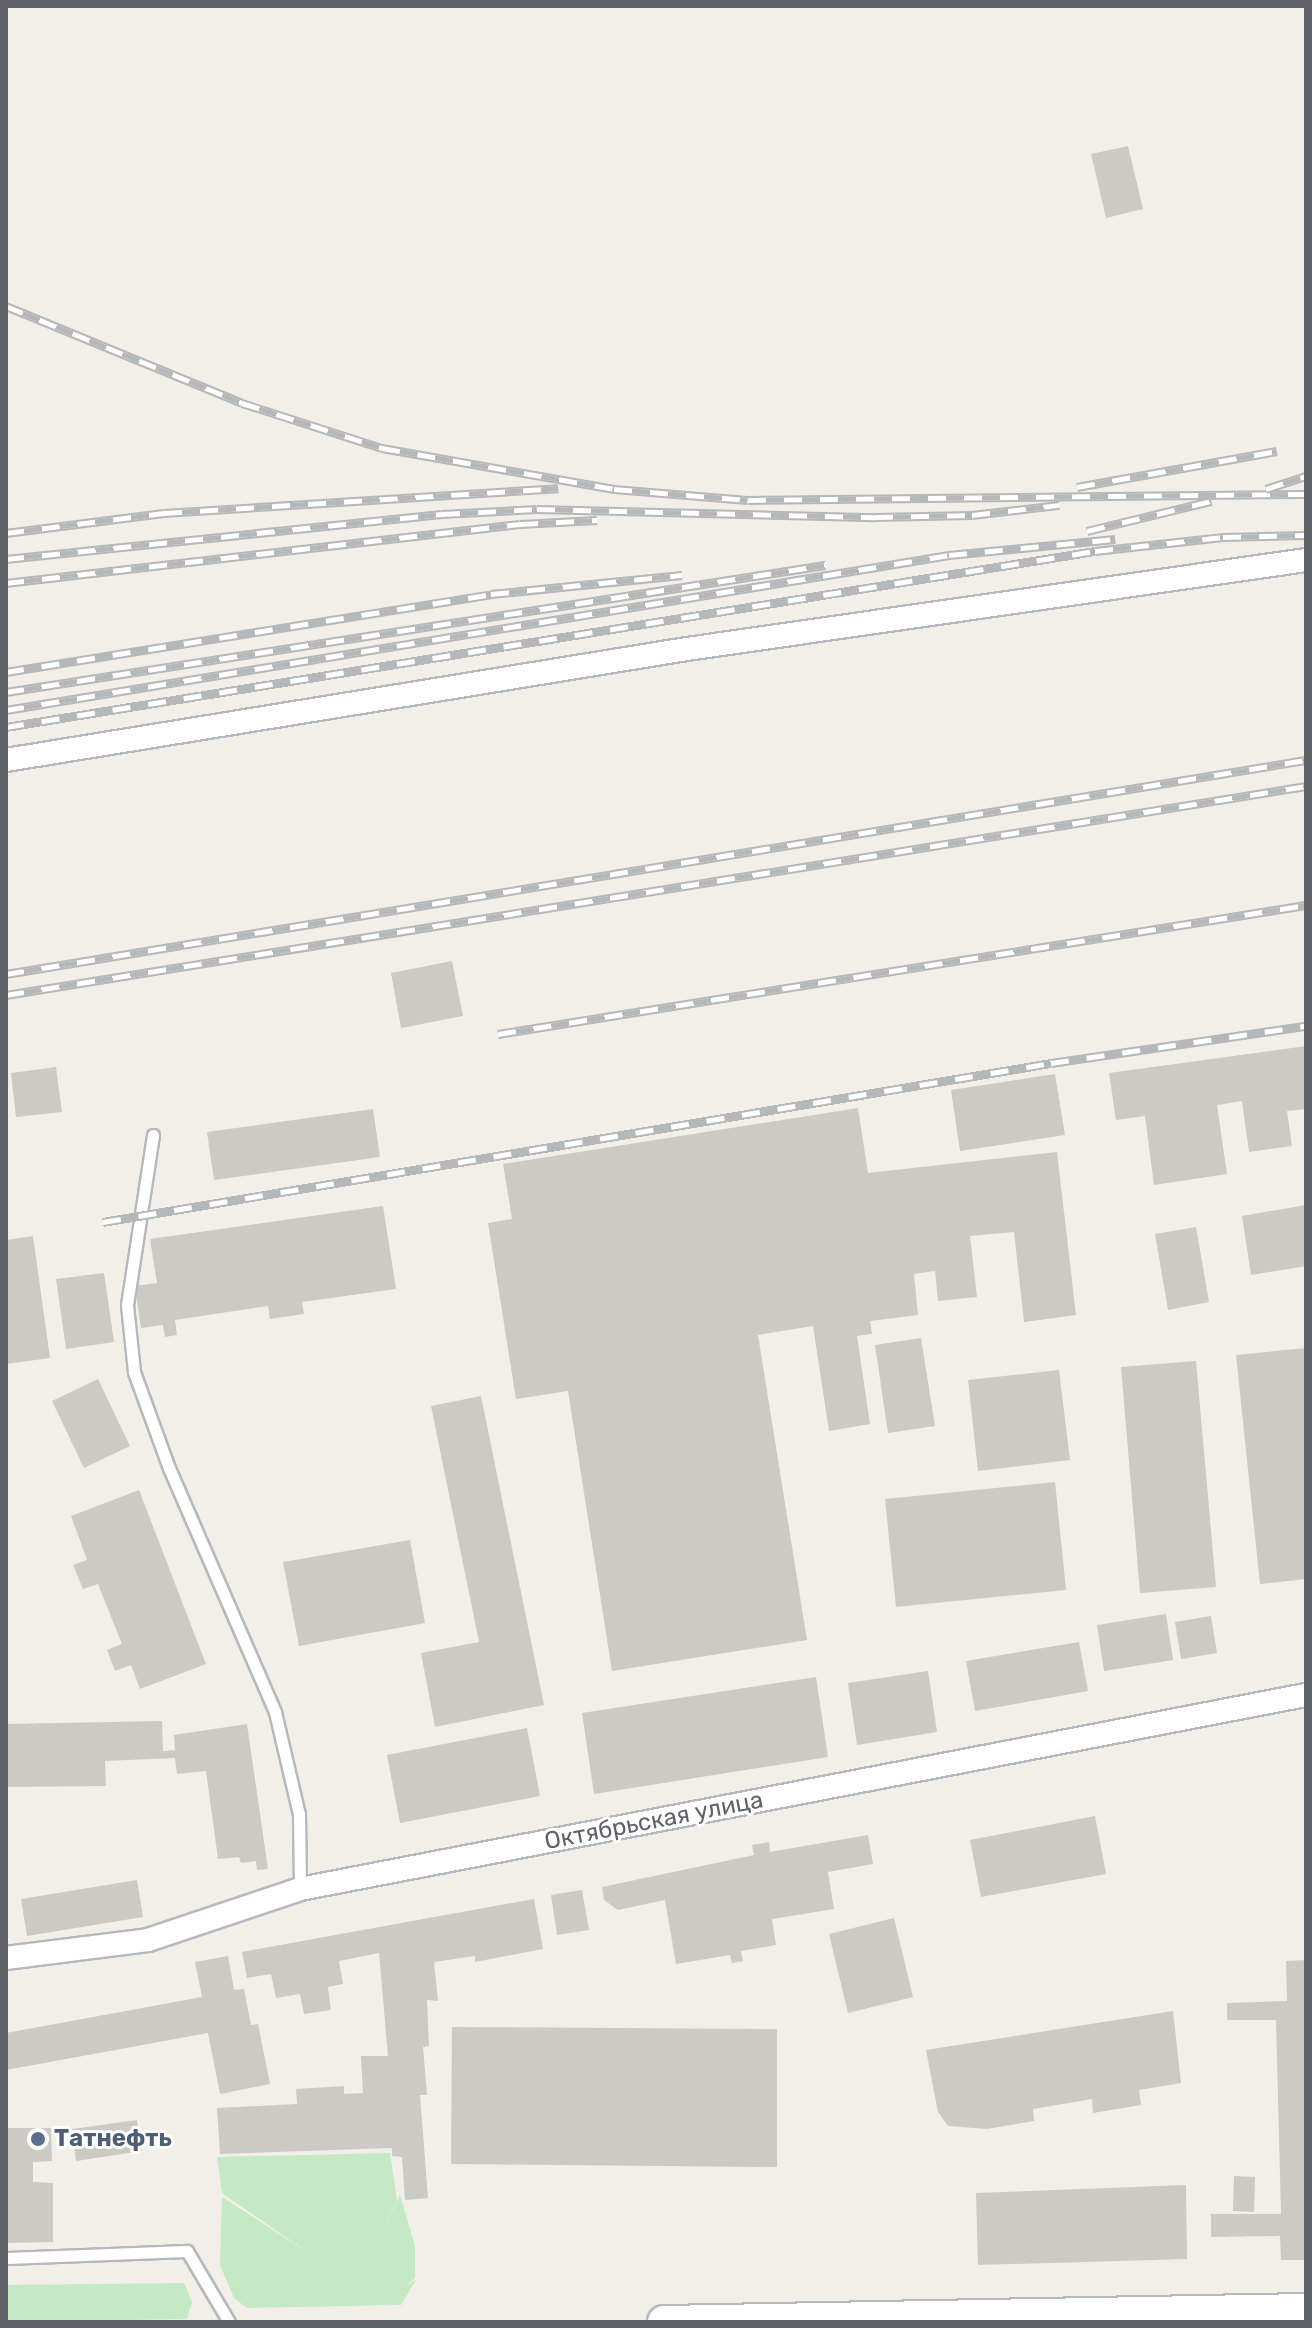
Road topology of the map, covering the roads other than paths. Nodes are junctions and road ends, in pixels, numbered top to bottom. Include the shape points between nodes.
1 (1306, 560) edge
2 (6, 760) edge
3 (153, 1135) dead end
4 (1306, 1695) edge
5 (300, 1889) junction
6 (6, 1958) edge
7 (6, 2258) edge
8 (1306, 2310) edge
9 (229, 2322) edge
10 (664, 2322) edge

1 - 2 street via 687,649
3 - 5 lane via 127,1305 134,1372 169,1468 275,1712 299,1814
4 - 5 street, Октябрьская улица
5 - 6 street, Октябрьская улица via 148,1940
7 - 9 lane via 187,2251
8 - 10 main road

